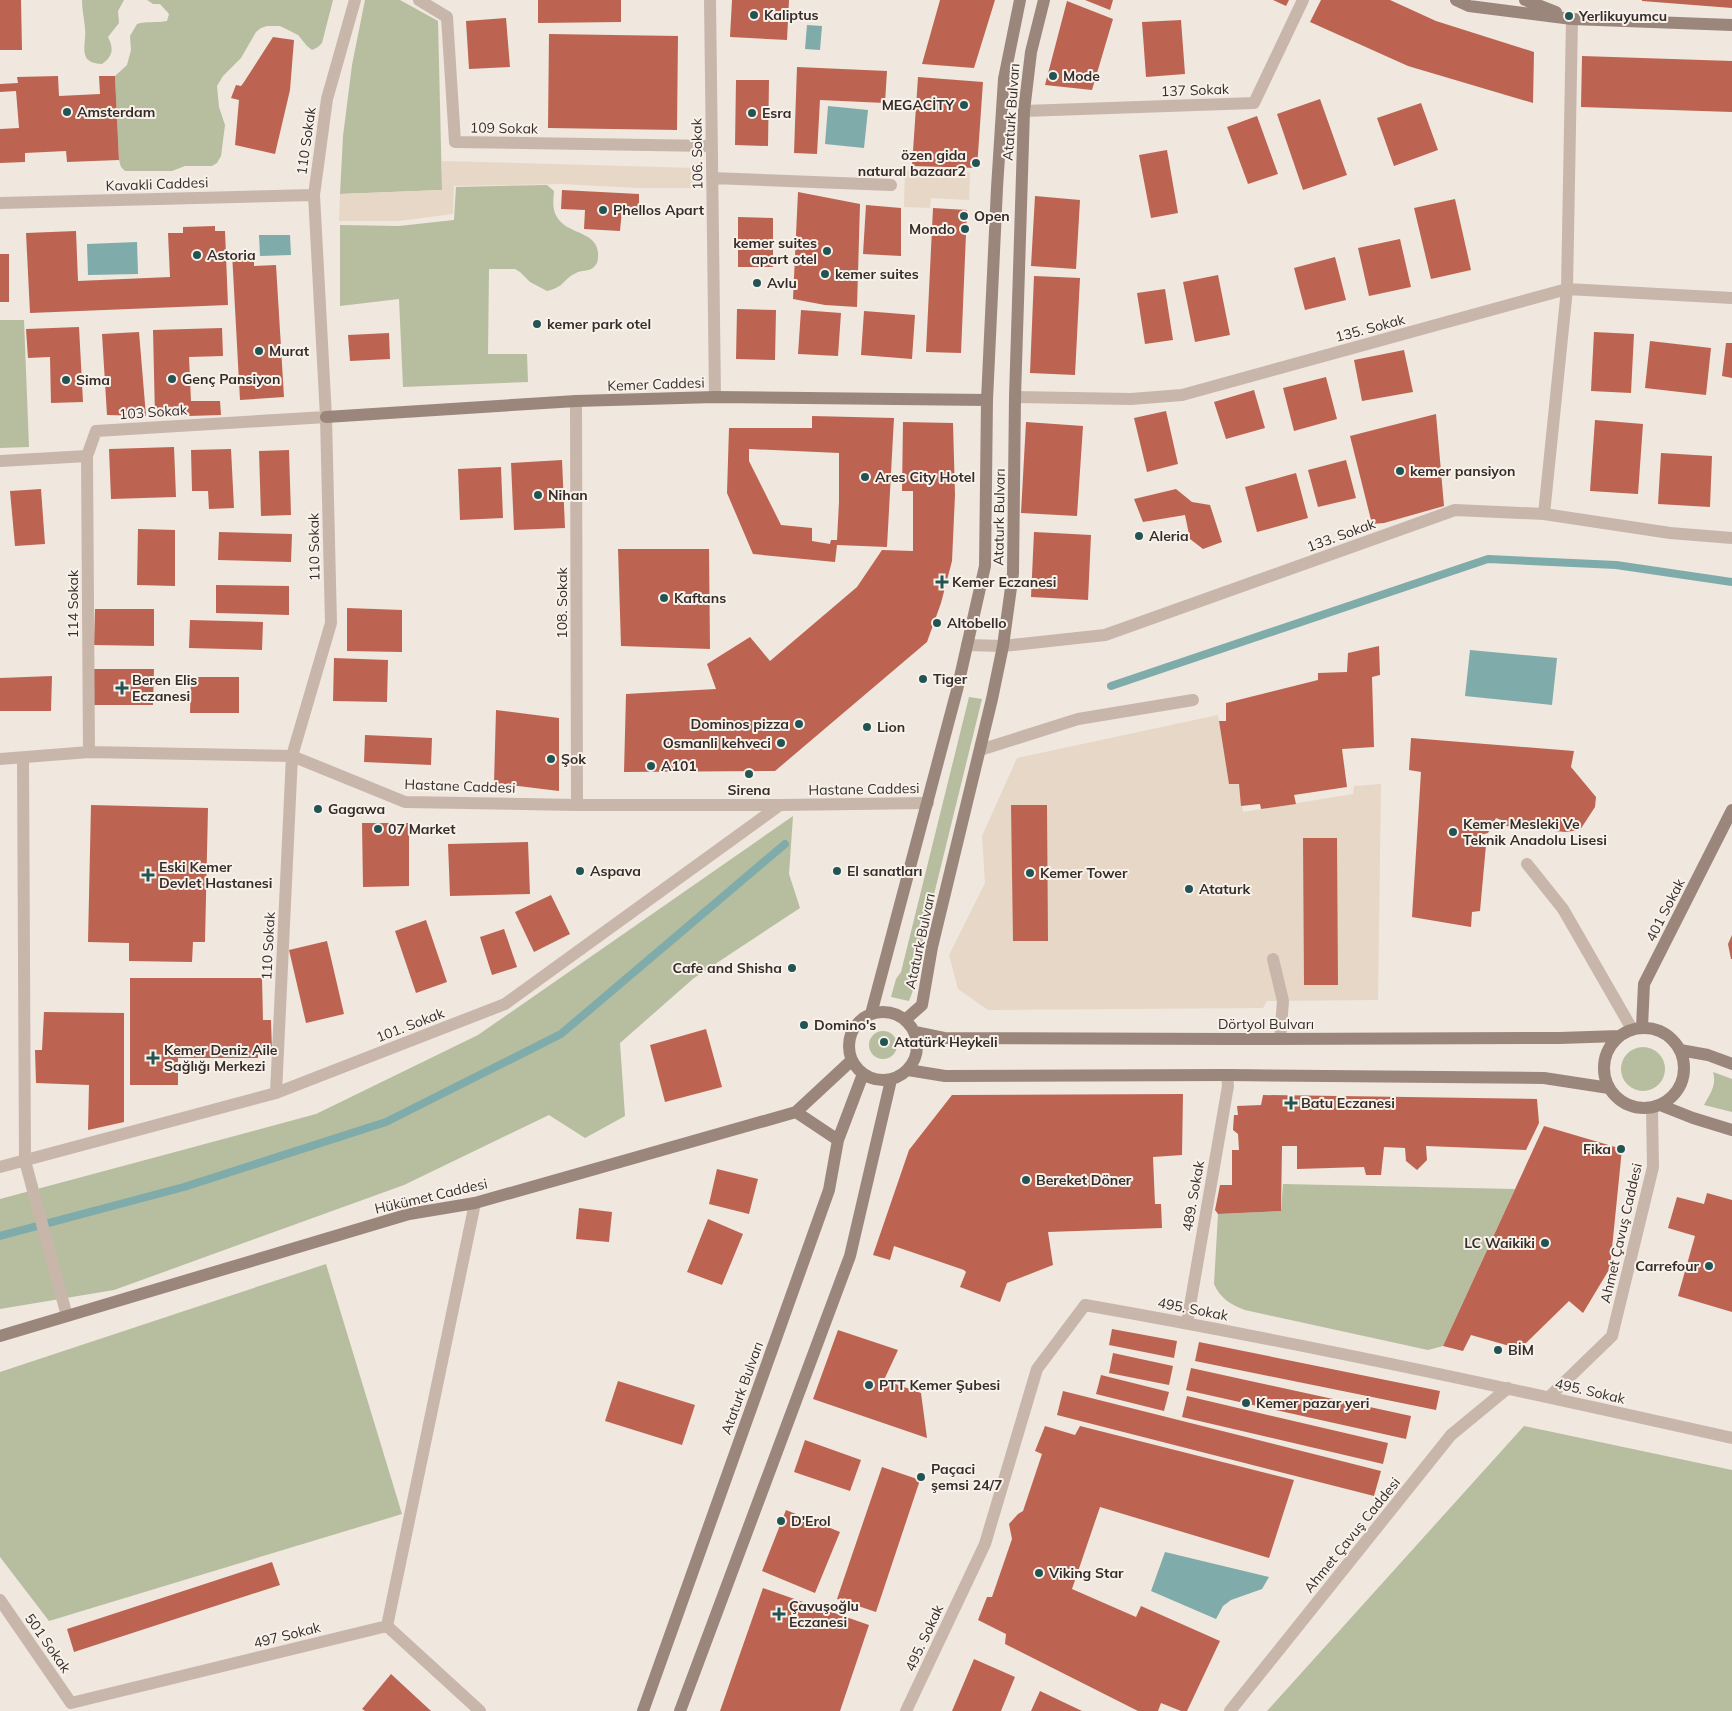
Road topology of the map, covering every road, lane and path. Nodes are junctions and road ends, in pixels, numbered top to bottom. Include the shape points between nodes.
1 (355, 0) edge
2 (419, 0) edge
3 (710, 0) edge
4 (1020, 0) edge
5 (1044, 0) edge
6 (1303, 0) edge
7 (1456, 0) edge
8 (1525, 0) edge
9 (1572, 19) junction
10 (1732, 25) edge
11 (1024, 111) junction
12 (712, 146) junction
13 (712, 178) junction
14 (891, 185) dead end
15 (314, 195) junction
16 (0, 203) edge
17 (1567, 289) junction
18 (1732, 298) edge
19 (715, 397) junction
20 (1015, 397) junction
21 (987, 400) junction
22 (576, 401) junction
23 (326, 417) junction
24 (87, 456) junction
25 (0, 461) edge
26 (1544, 514) junction
27 (1732, 538) edge
28 (967, 645) junction
29 (1002, 646) junction
30 (1193, 700) dead end
31 (980, 750) junction
32 (89, 752) junction
33 (292, 756) junction
34 (23, 758) junction
35 (0, 759) edge
36 (928, 802) junction
37 (577, 805) junction
38 (780, 805) junction
39 (1732, 810) edge
40 (1527, 864) dead end
41 (1273, 959) dead end
42 (871, 1014) junction
43 (905, 1020) junction
44 (1637, 1028) junction
45 (915, 1032) junction
46 (1619, 1036) junction
47 (1280, 1039) junction
48 (1680, 1050) junction
49 (852, 1060) junction
50 (1732, 1064) edge
51 (908, 1070) junction
52 (863, 1074) junction
53 (1228, 1075) junction
54 (892, 1080) junction
55 (1609, 1088) junction
56 (276, 1093) junction
57 (1656, 1107) junction
58 (796, 1112) junction
59 (1732, 1130) edge
60 (838, 1140) junction
61 (25, 1161) junction
62 (0, 1167) edge
63 (475, 1203) junction
64 (67, 1316) junction
65 (1187, 1322) junction
66 (0, 1336) edge
67 (1508, 1388) junction
68 (1548, 1397) junction
69 (1732, 1438) edge
70 (0, 1600) edge
71 (387, 1626) junction
72 (71, 1707) edge
73 (480, 1711) edge
74 (643, 1711) edge
75 (680, 1711) edge
76 (906, 1711) edge
77 (1230, 1711) edge

1 - 15 street, 110 Sokak via 327,99
2 - 12 street, 109 Sokak via 447,16 455,142
3 - 12 street, 106. Sokak
4 - 21 main road, Ataturk Bulvarı via 1004,79
5 - 11 main road, Ataturk Bulvarı via 1031,52
6 - 11 street, 137 Sokak via 1254,103
7 - 9 main road via 1469,6
8 - 9 main road
9 - 10 main road
9 - 17 street
11 - 20 main road, Ataturk Bulvarı
12 - 13 street, 106. Sokak
13 - 14 street
13 - 19 street, 106. Sokak
15 - 16 street, Kavakli Caddesi
15 - 23 street, 110 Sokak
17 - 18 street, 135. Sokak
17 - 20 street, 135. Sokak via 1182,395 1131,399
17 - 26 street
19 - 21 main road, Kemer Caddesi
19 - 22 main road, Kemer Caddesi
20 - 29 main road, Ataturk Bulvarı via 1013,573
21 - 28 main road, Ataturk Bulvarı via 984,566
22 - 23 main road, Kemer Caddesi
22 - 37 street, 108. Sokak
23 - 24 street, 103 Sokak via 96,431
23 - 33 street, 110 Sokak via 331,623
24 - 25 street
24 - 32 street, 114 Sokak
26 - 27 street, 133. Sokak via 1670,533
26 - 29 street, 133. Sokak via 1456,510 1105,635
28 - 29 street, 133. Sokak
28 - 36 main road, Ataturk Bulvarı
29 - 31 main road, Ataturk Bulvarı
30 - 31 street via 1078,719
31 - 43 main road, Ataturk Bulvarı via 932,947 922,1005
32 - 33 street, Hastane Caddesi
32 - 34 street, Hastane Caddesi
33 - 37 street, Hastane Caddesi via 405,802
33 - 56 street, 110 Sokak
34 - 35 street, Hastane Caddesi
34 - 61 street
36 - 38 street, Hastane Caddesi
36 - 42 main road, Ataturk Bulvarı
37 - 38 street, Hastane Caddesi
38 - 56 street, 101. Sokak via 505,1004
39 - 44 main road, 401 Sokak via 1644,984
40 - 44 street via 1562,909
41 - 47 street via 1283,1001
42 - 43 main road via 889,1012
42 - 49 main road via 854,1028 849,1049
43 - 45 main road
44 - 46 main road
44 - 48 main road via 1663,1032
45 - 47 main road, Dörtyol Bulvarı via 944,1038
45 - 51 main road via 916,1056
46 - 47 main road, Dörtyol Bulvarı
46 - 55 main road via 1605,1055 1603,1072
48 - 50 main road
48 - 57 main road via 1685,1073 1680,1086 1672,1098
49 - 52 main road
49 - 58 main road, Hükümet Caddesi
51 - 53 main road via 945,1076
51 - 54 main road
52 - 54 main road via 881,1081
52 - 60 main road, Ataturk Bulvarı
53 - 55 main road via 1544,1078
53 - 65 street, 489. Sokak
54 - 75 main road via 850,1256
55 - 57 main road via 1626,1104
56 - 61 street, 101. Sokak
57 - 59 main road
57 - 68 street, Ahmet Çavuş Caddesi via 1653,1167 1612,1336
58 - 60 main road
58 - 63 main road, Hükümet Caddesi
60 - 74 main road, Ataturk Bulvarı via 828,1190
61 - 62 street, 101. Sokak
61 - 64 street
63 - 64 main road, Hükümet Caddesi via 409,1214
63 - 71 street
64 - 66 main road, Hükümet Caddesi
65 - 67 street, 495. Sokak
65 - 76 street, 495. Sokak via 1085,1305 1037,1369 984,1544
67 - 68 street, 495. Sokak
67 - 77 street, Ahmet Çavuş Caddesi via 1451,1435
68 - 69 street, 495. Sokak
70 - 72 street, 501 Sokak
71 - 72 street, 497 Sokak
71 - 73 street

